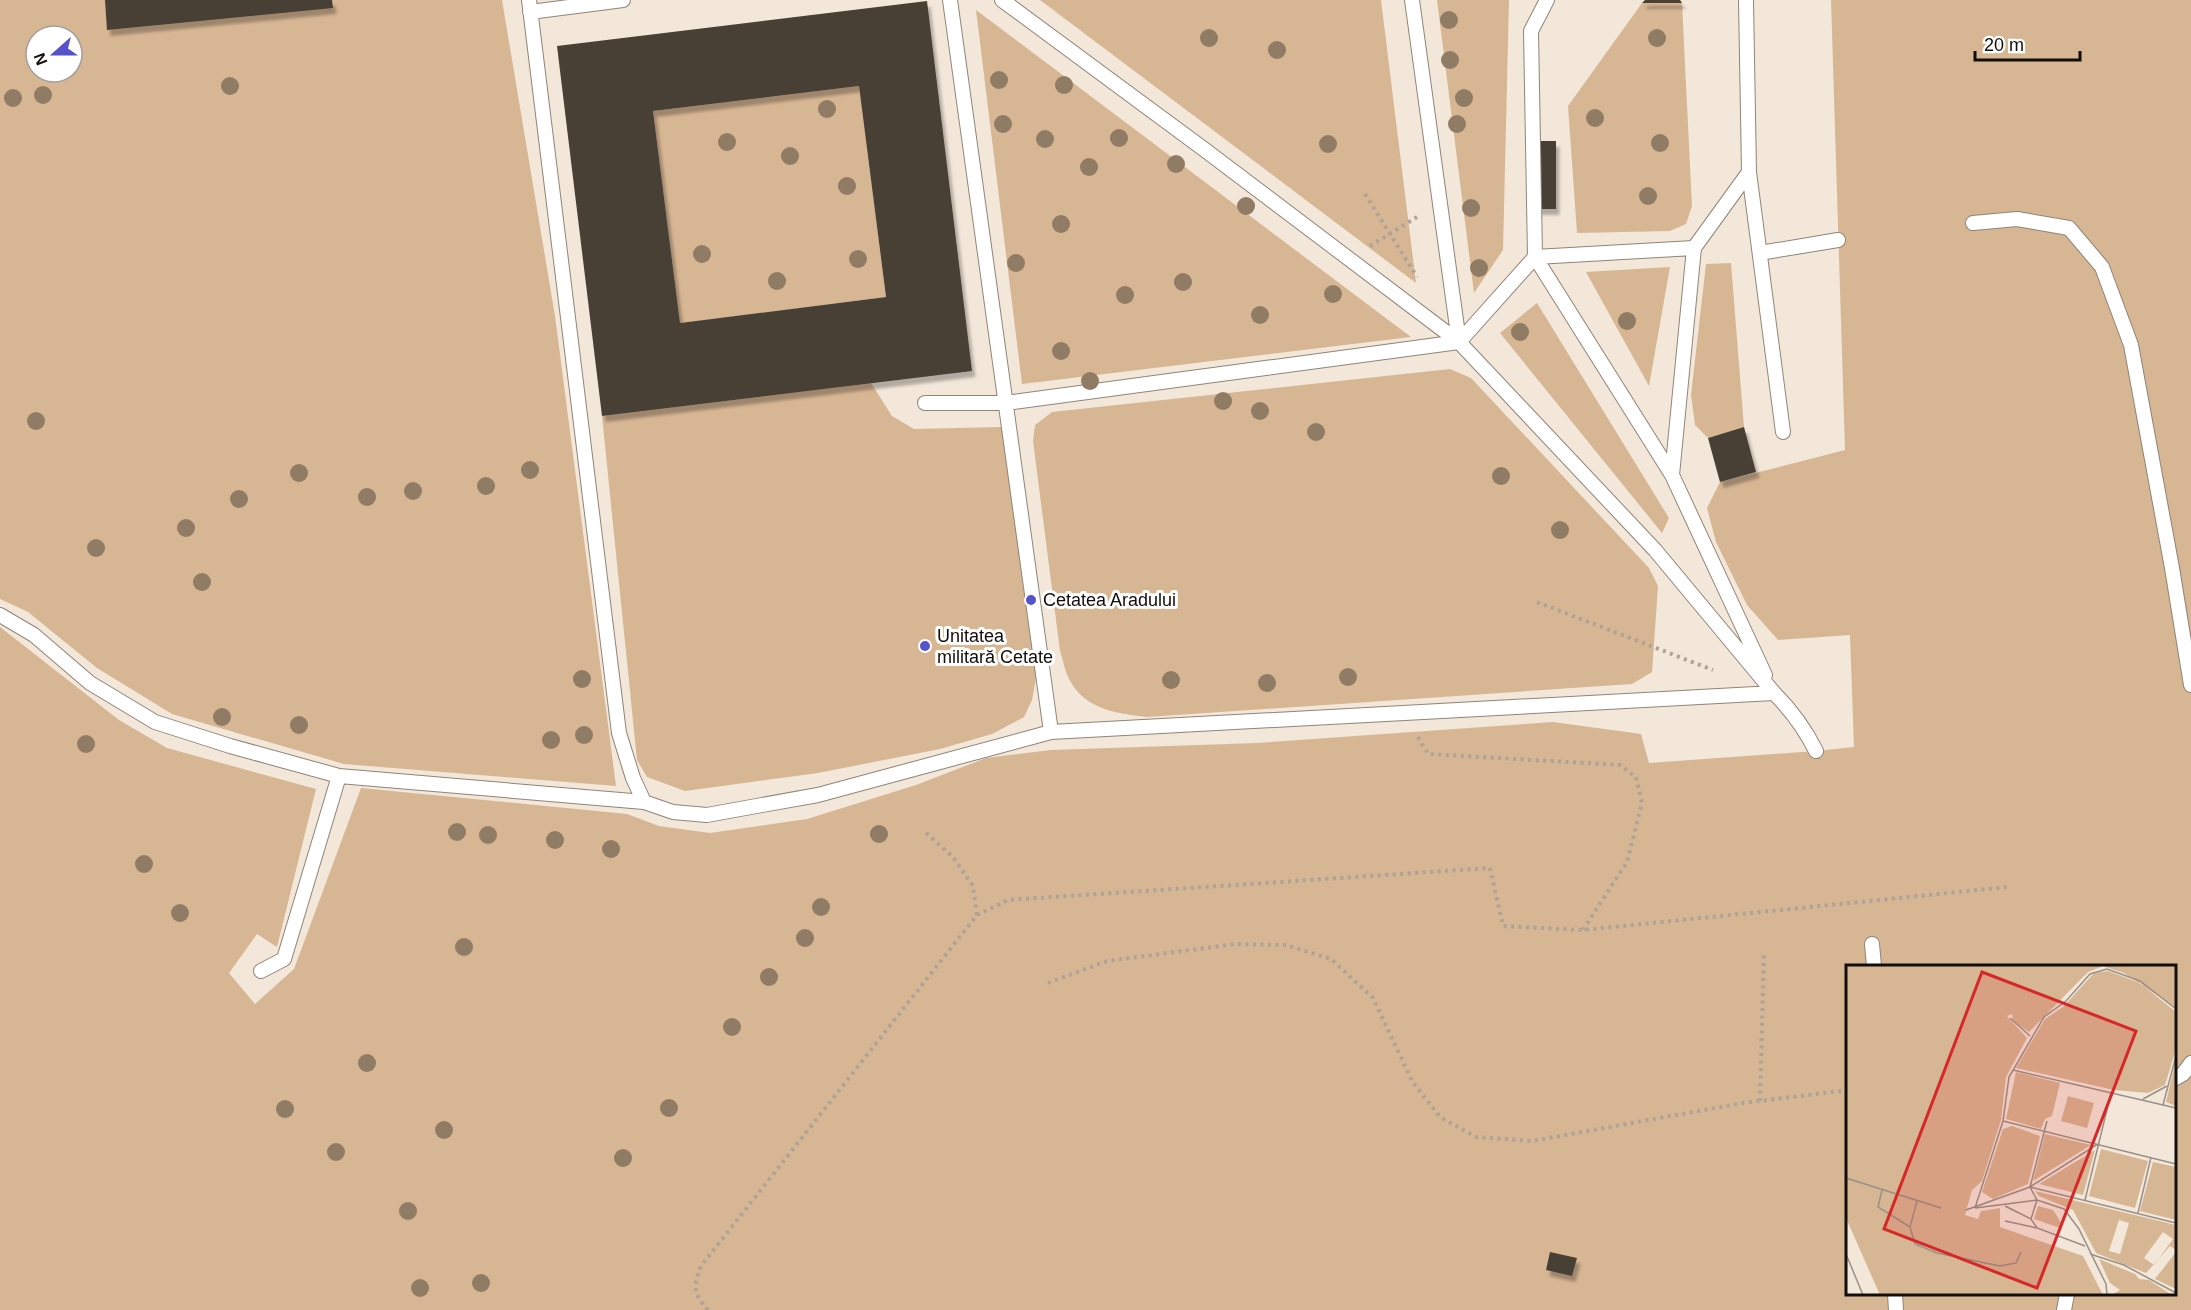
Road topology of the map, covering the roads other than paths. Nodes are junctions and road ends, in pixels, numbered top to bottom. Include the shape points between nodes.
1 (623, 0) edge
2 (950, 0) edge
3 (1002, 0) edge
4 (1412, 0) edge
5 (1547, 0) edge
6 (1746, 0) edge
7 (530, 6) edge
8 (1749, 172) junction
9 (1973, 223) dead end
10 (1838, 240) dead end
11 (1694, 248) junction
12 (1760, 253) junction
13 (1535, 257) junction
14 (1459, 342) junction
15 (925, 403) dead end
16 (1006, 403) junction
17 (1783, 432) dead end
18 (1672, 475) junction
19 (0, 615) edge
20 (2191, 686) edge
21 (1774, 693) junction
22 (1051, 732) junction
23 (1816, 751) dead end
24 (339, 776) junction
25 (644, 802) junction
26 (1872, 944) dead end
27 (1874, 965) edge
28 (261, 971) dead end
29 (2191, 1063) edge
30 (2176, 1078) edge
31 (1895, 1295) edge
32 (2067, 1295) edge
33 (1896, 1310) edge
34 (2064, 1310) edge

1 - 7 lane
2 - 16 lane
3 - 14 lane
4 - 14 lane
5 - 13 lane via 1531,31
6 - 8 lane
7 - 25 lane via 619,733
8 - 11 lane
8 - 12 lane
9 - 20 lane via 2017,219 2069,228 2102,267 2132,345
10 - 12 lane
11 - 13 lane
11 - 18 lane
12 - 17 lane
13 - 14 lane
13 - 18 lane
14 - 16 lane
14 - 21 lane via 1655,550
15 - 16 lane
16 - 22 lane
18 - 21 lane
19 - 24 lane via 34,635 90,682 155,722
21 - 22 lane
21 - 23 lane via 1805,729
22 - 25 lane via 818,795 707,815 673,812
24 - 25 lane
24 - 28 lane via 284,959
26 - 27 lane
29 - 30 lane
31 - 33 lane
32 - 34 lane

